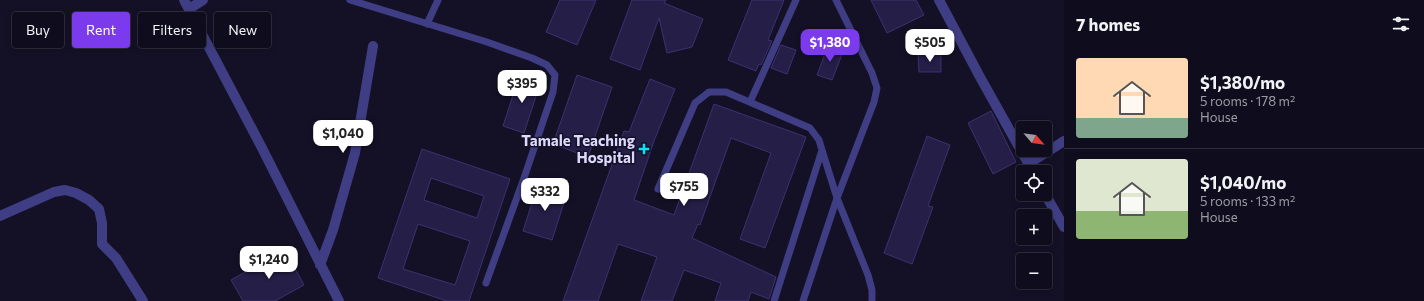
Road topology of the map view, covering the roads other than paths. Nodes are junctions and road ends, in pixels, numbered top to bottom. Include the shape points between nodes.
1 (203, 0) edge
2 (350, 0) edge
3 (438, 0) edge
4 (796, 0) edge
5 (836, 0) edge
6 (939, 0) edge
7 (186, 5) edge
8 (427, 24) junction
9 (373, 46) dead end
10 (750, 102) junction
11 (1064, 141) edge
12 (822, 150) junction
13 (1028, 165) edge
14 (1034, 165) edge
15 (658, 190) dead end
16 (837, 198) junction
17 (1049, 201) edge
18 (0, 216) edge
19 (1064, 227) edge
20 (320, 265) junction
21 (486, 283) dead end
22 (143, 301) edge
23 (339, 301) edge
24 (774, 301) edge
25 (803, 301) edge
26 (872, 301) edge

1 - 7 street
2 - 8 lane
3 - 8 lane
4 - 10 lane
5 - 16 lane via 872,73 876,88 874,102
6 - 13 street
7 - 20 street via 262,148
8 - 21 lane via 532,58 547,65 555,75 553,92
9 - 20 street via 355,153
10 - 12 lane via 810,128 819,140
10 - 15 lane via 726,92 709,92 695,103
11 - 14 street
12 - 16 lane
12 - 24 lane
16 - 25 lane
16 - 26 lane via 868,275
17 - 19 street
18 - 22 street via 54,192 65,190 90,200 99,209 102,244 116,258
20 - 23 street

